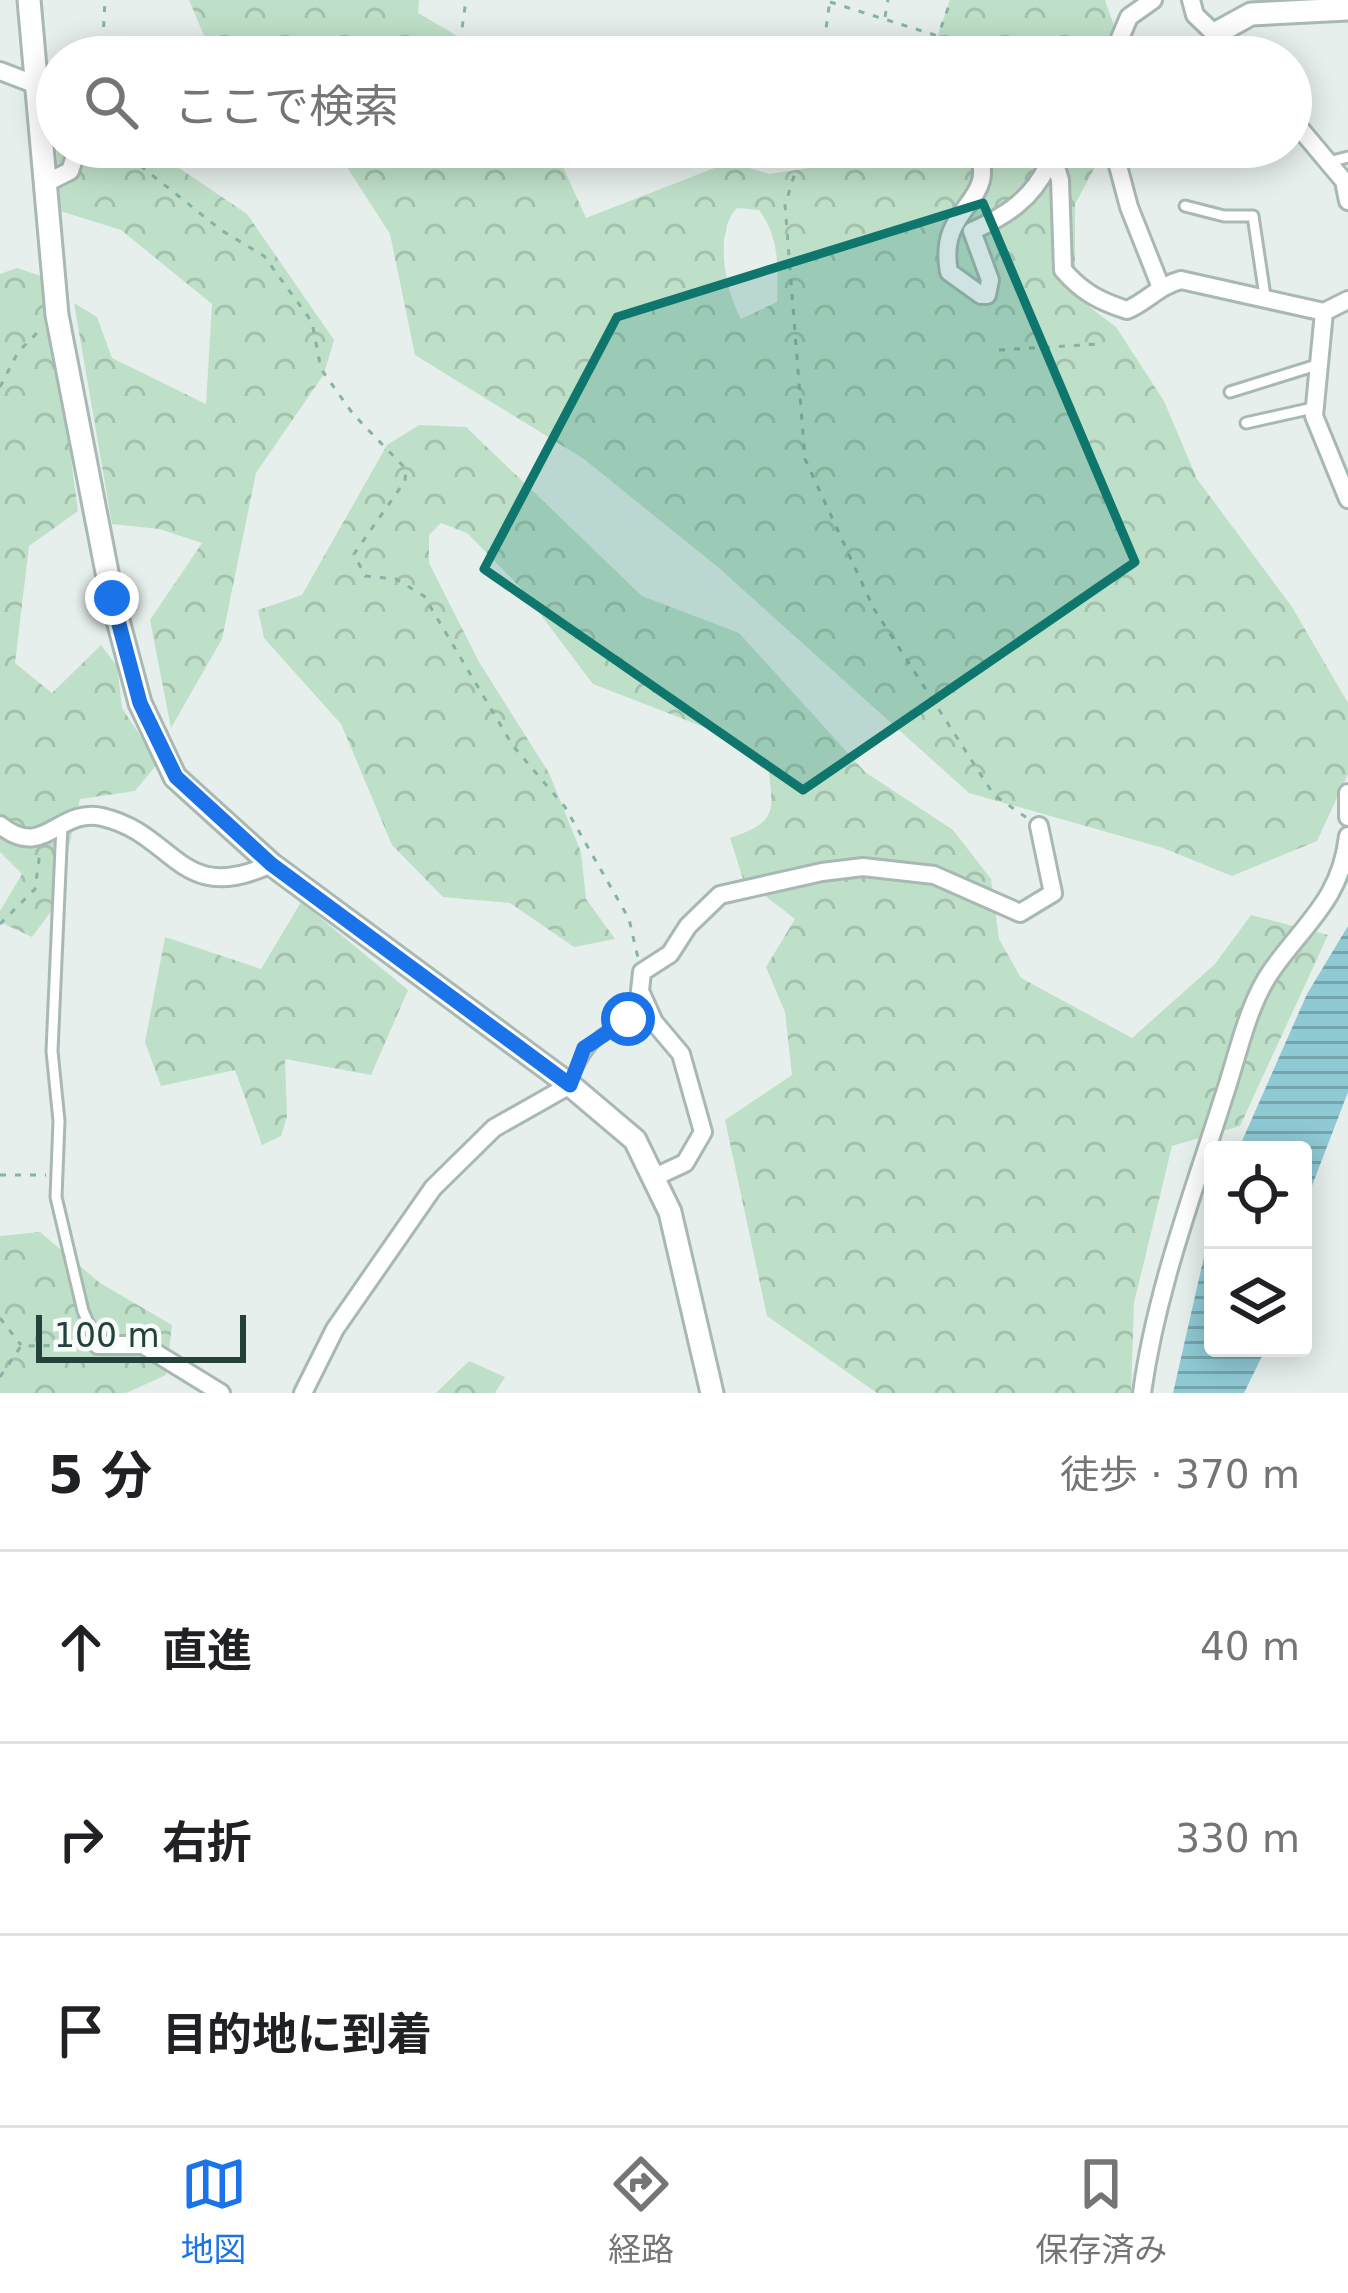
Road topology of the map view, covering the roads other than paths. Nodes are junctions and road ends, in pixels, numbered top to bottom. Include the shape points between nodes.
1 (29, 0) edge
2 (1153, 0) edge
3 (1191, 0) edge
4 (1348, 9) edge
5 (1218, 32) junction
6 (1121, 36) edge
7 (1221, 36) edge
8 (36, 50) edge
9 (0, 71) edge
10 (36, 89) edge
11 (1312, 143) edge
12 (1348, 158) edge
13 (1328, 162) junction
14 (44, 168) edge
15 (71, 168) edge
16 (986, 168) edge
17 (1046, 168) edge
18 (1057, 168) edge
19 (1119, 168) edge
20 (44, 184) junction
21 (1348, 201) edge
22 (1186, 206) dead end
23 (1160, 285) junction
24 (1265, 296) junction
25 (1348, 300) edge
26 (1324, 312) junction
27 (1320, 364) junction
28 (1230, 392) dead end
29 (1313, 409) junction
30 (1246, 423) dead end
31 (1348, 499) edge
32 (1348, 794) edge
33 (1348, 817) edge
34 (0, 825) edge
35 (62, 825) junction
36 (1039, 826) road end
37 (1348, 836) edge
38 (271, 864) junction
39 (654, 1022) junction
40 (570, 1085) junction
41 (656, 1177) junction
42 (98, 1345) joint
43 (221, 1393) edge
44 (303, 1393) edge
45 (712, 1393) edge
46 (1142, 1393) edge

1 - 8 street
2 - 6 street via 1129,17
3 - 5 street via 1195,15
4 - 5 street via 1251,14
5 - 7 street
9 - 10 street
11 - 13 street
12 - 13 lane
13 - 21 street
14 - 20 street
15 - 20 street
16 - 17 street via 981,190 948,231 946,254 949,272 987,296 990,280 972,231 1030,196
18 - 23 street via 1063,270 1082,291 1126,310
19 - 23 street
20 - 38 street via 57,315 140,703 176,777
22 - 24 lane via 1253,216
23 - 24 street via 1181,280
24 - 26 street
25 - 26 street
26 - 27 street
27 - 28 lane
27 - 29 street
29 - 30 lane
29 - 31 street
32 - 33 street
34 - 35 street via 15,837 38,838
35 - 38 street via 80,813 108,818 204,878 237,880
35 - 42 lane via 52,1028 57,1176 83,1311
36 - 39 street via 1053,893 1020,914 934,875 863,867 720,895 670,954 642,972 640,991
37 - 46 street via 1345,866 1319,914 1272,969 1246,1030 1157,1300
38 - 40 street
39 - 40 lane via 628,1019 584,1048
39 - 41 street via 680,1054 704,1132 685,1163
40 - 41 street via 635,1140
40 - 44 street via 494,1128 434,1188 334,1328
41 - 45 street
42 - 43 street via 143,1345

